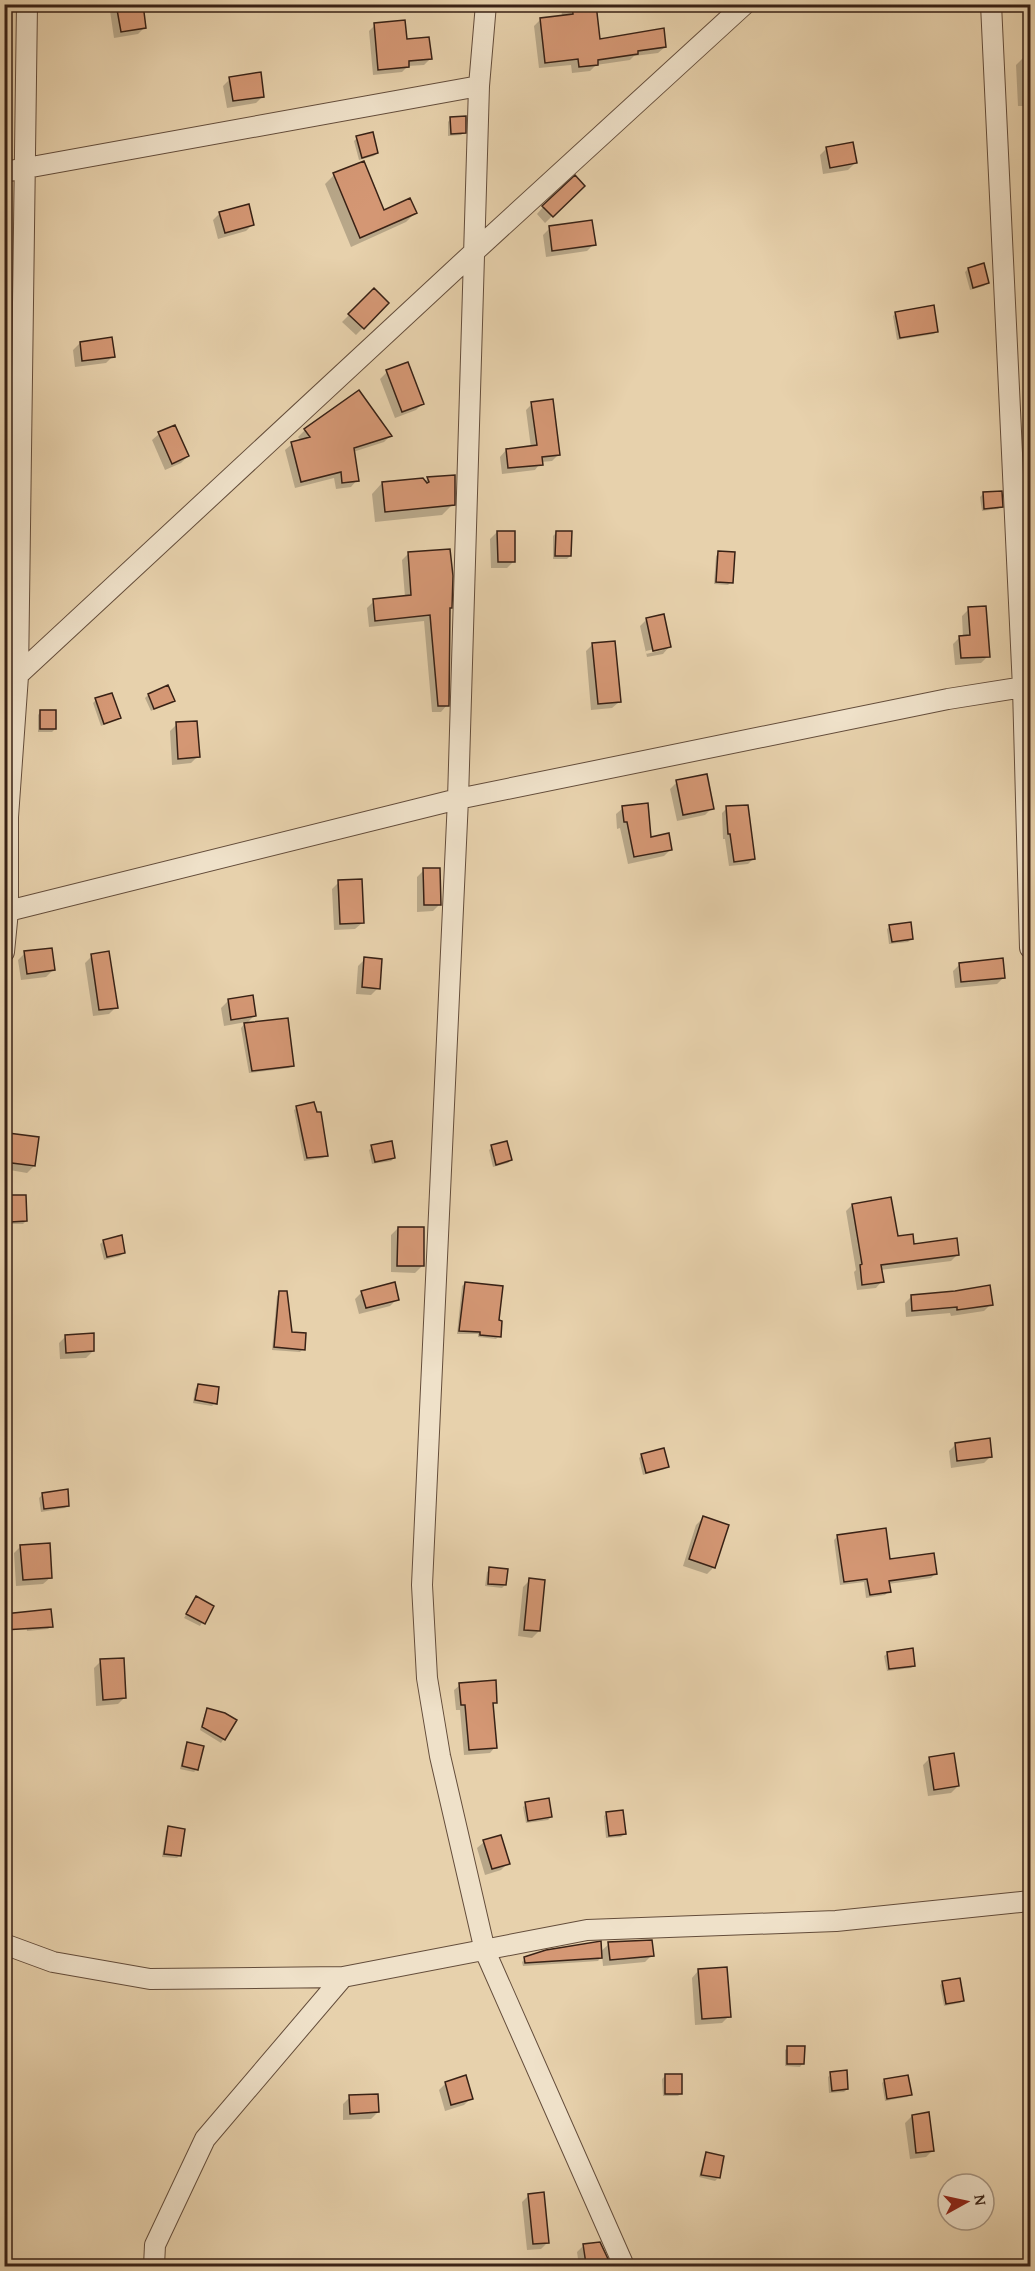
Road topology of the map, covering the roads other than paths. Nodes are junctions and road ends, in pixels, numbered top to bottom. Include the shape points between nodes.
1 (27, 4) edge
2 (486, 4) edge
3 (745, 4) edge
4 (991, 4) edge
5 (479, 86) junction
6 (25, 169) junction
7 (4, 172) edge
8 (474, 252) junction
9 (4, 652) edge
10 (11, 682) edge
11 (1027, 687) edge
12 (458, 799) junction
13 (8, 911) junction
14 (1030, 948) edge
15 (4, 952) edge
16 (1030, 1901) edge
17 (4, 1944) edge
18 (486, 1951) junction
19 (343, 1977) junction
20 (154, 2266) edge
21 (624, 2266) edge

1 - 6 street
2 - 5 street
3 - 8 street
4 - 11 street
5 - 6 street
5 - 8 street
6 - 7 street
6 - 10 street
8 - 10 street
8 - 12 street
9 - 10 street
10 - 13 street
11 - 12 street via 948,699
11 - 14 street
12 - 13 street
12 - 18 street via 422,1585 427,1678 440,1756
13 - 15 street
16 - 18 street via 836,1921 587,1930
17 - 19 street via 53,1962 150,1979
18 - 19 street
18 - 21 street
19 - 20 street via 205,2139 155,2245

